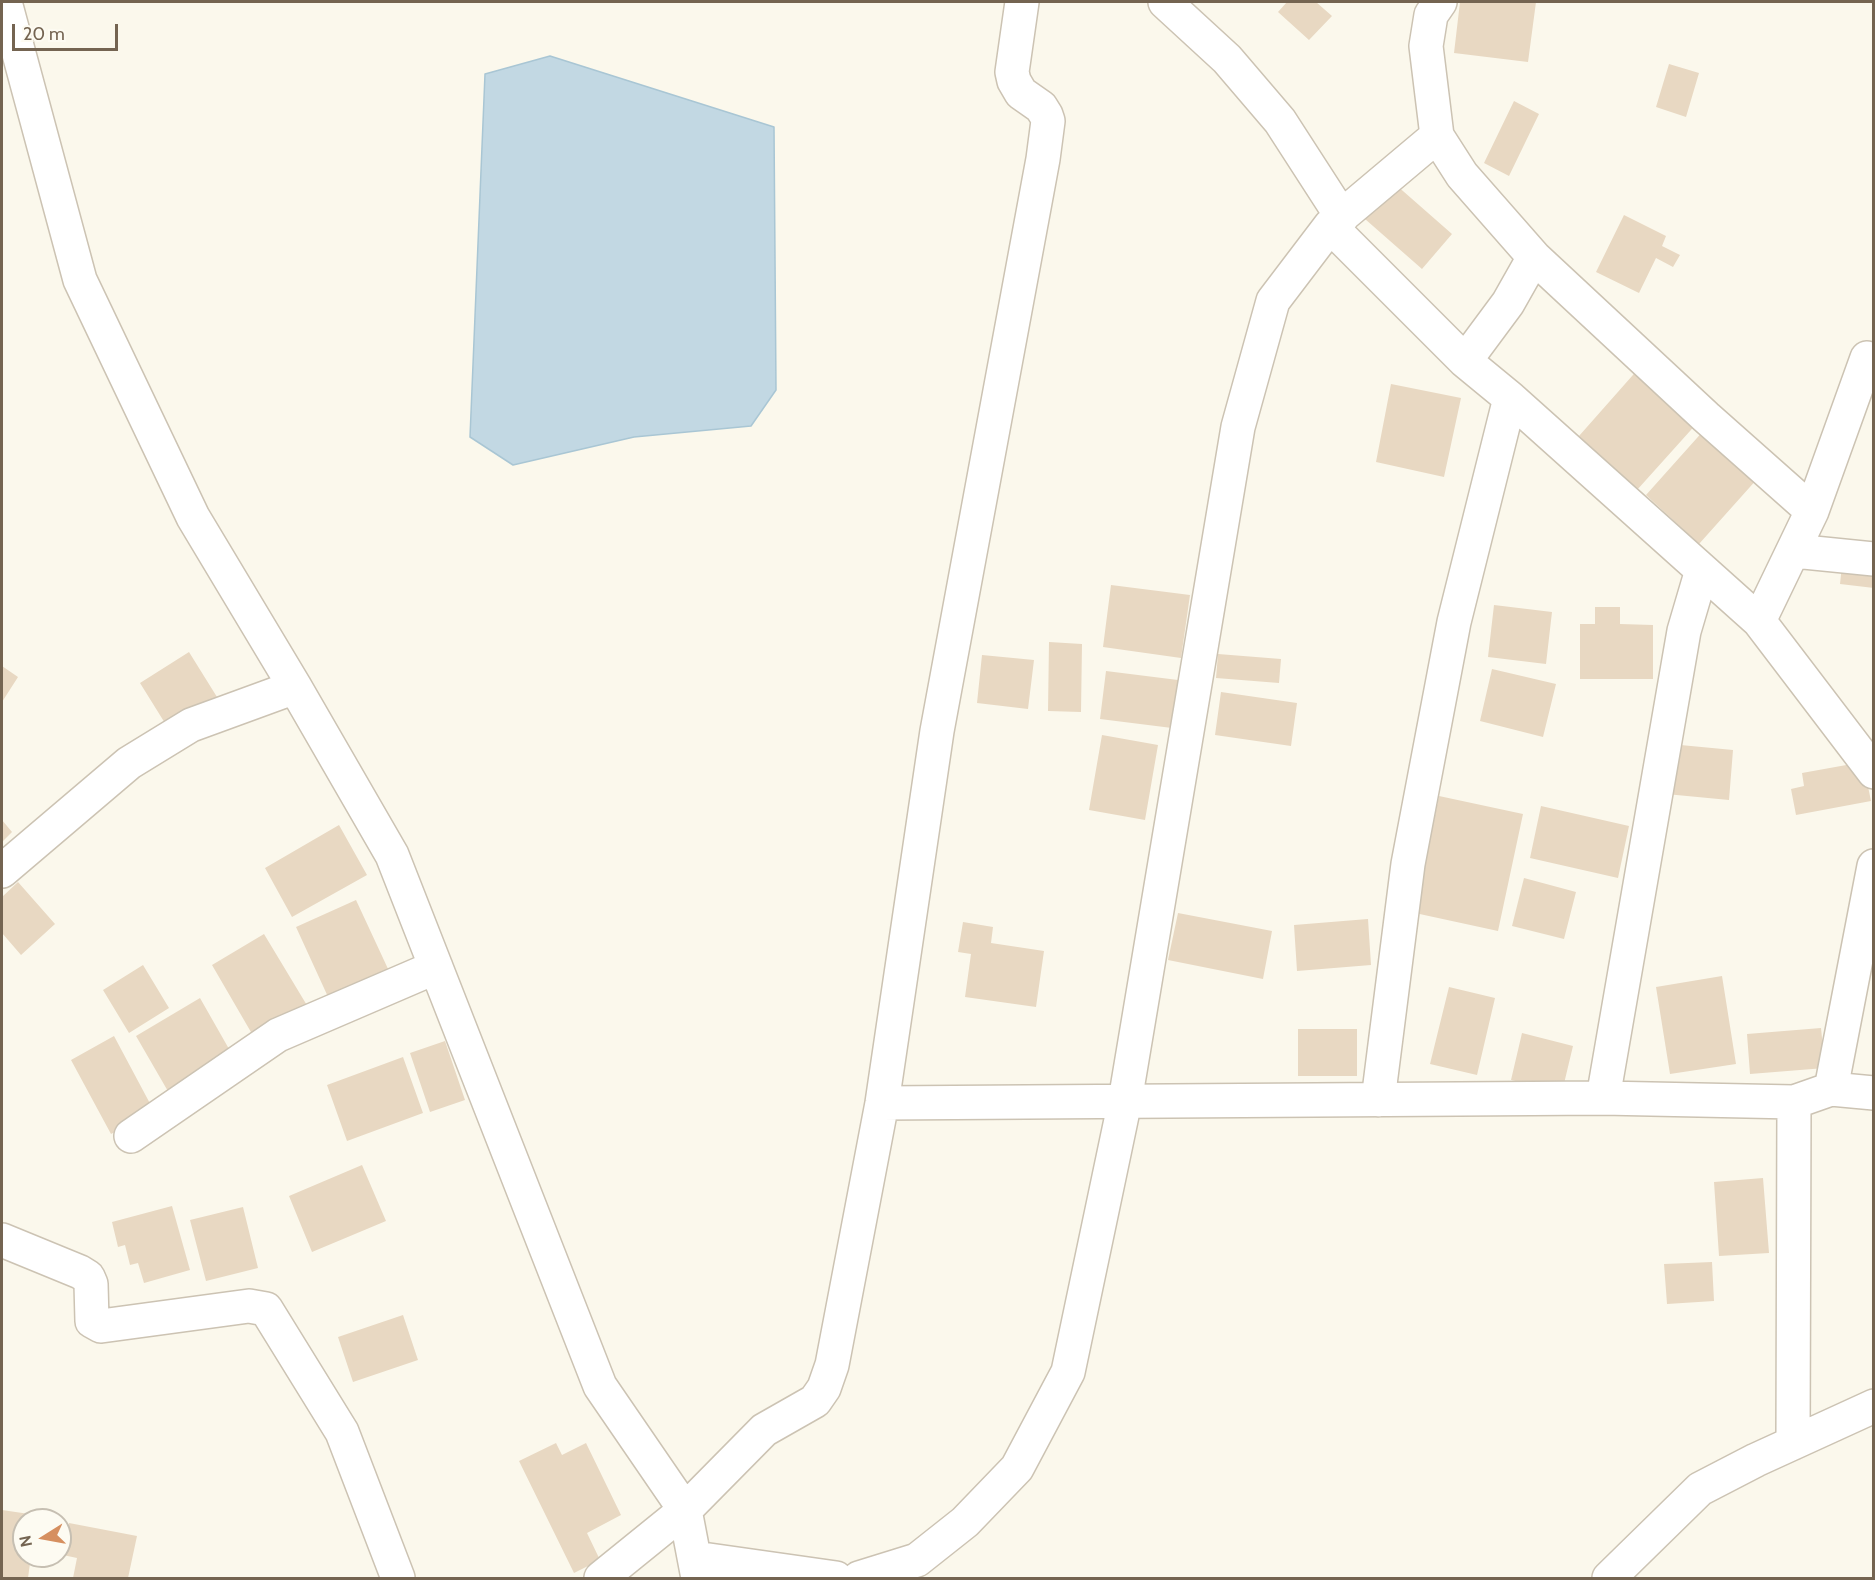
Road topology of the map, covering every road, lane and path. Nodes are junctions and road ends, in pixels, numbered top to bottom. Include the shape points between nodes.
1 (5, 2) edge
2 (1022, 2) edge
3 (1165, 2) edge
4 (1432, 6) edge
5 (1437, 136) junction
6 (1336, 222) junction
7 (1534, 257) junction
8 (1867, 358) dead end
9 (1465, 361) junction
10 (1510, 398) junction
11 (1812, 511) junction
12 (1794, 551) junction
13 (1874, 559) edge
14 (1702, 570) junction
15 (1759, 621) junction
16 (296, 687) junction
17 (1874, 772) edge
18 (1874, 866) edge
19 (2, 871) edge
20 (436, 967) junction
21 (1831, 1089) junction
22 (1874, 1093) edge
23 (1603, 1098) junction
24 (1378, 1100) junction
25 (1125, 1101) junction
26 (1794, 1102) junction
27 (882, 1103) junction
28 (131, 1136) dead end
29 (2, 1240) edge
30 (1874, 1406) edge
31 (1793, 1443) junction
32 (685, 1510) junction
33 (697, 1568) edge
34 (398, 1578) edge
35 (601, 1578) edge
36 (836, 1578) edge
37 (859, 1578) edge
38 (1609, 1578) edge

1 - 16 street via 80,280 192,517
2 - 27 street via 1012,72 1021,93 1035,103 1048,121 937,731
3 - 6 street via 1227,59 1280,121
4 - 5 street via 1426,46
5 - 6 street
5 - 7 street via 1462,175
6 - 9 street
6 - 25 street via 1273,302 1238,427
7 - 9 street via 1508,303
7 - 11 street
8 - 11 street
9 - 10 street
10 - 14 street
10 - 24 street via 1454,622 1408,864
11 - 12 street
12 - 13 street
12 - 15 street
14 - 15 street
14 - 23 street via 1684,631
15 - 17 street
16 - 19 street via 191,725 129,763
16 - 20 street via 392,855
18 - 21 street
20 - 28 street via 278,1035
20 - 32 street via 600,1386
21 - 22 street
21 - 26 street
23 - 24 street
23 - 26 street
24 - 25 street
25 - 27 street
25 - 37 street via 1068,1372 1017,1468 964,1522 917,1560
26 - 31 street
27 - 32 street via 832,1365 824,1388 815,1401 764,1430
29 - 34 street via 88,1277 92,1321 101,1326 249,1306 266,1309 342,1432
30 - 31 street
31 - 38 street via 1700,1489
32 - 33 street
32 - 35 street
33 - 36 street

